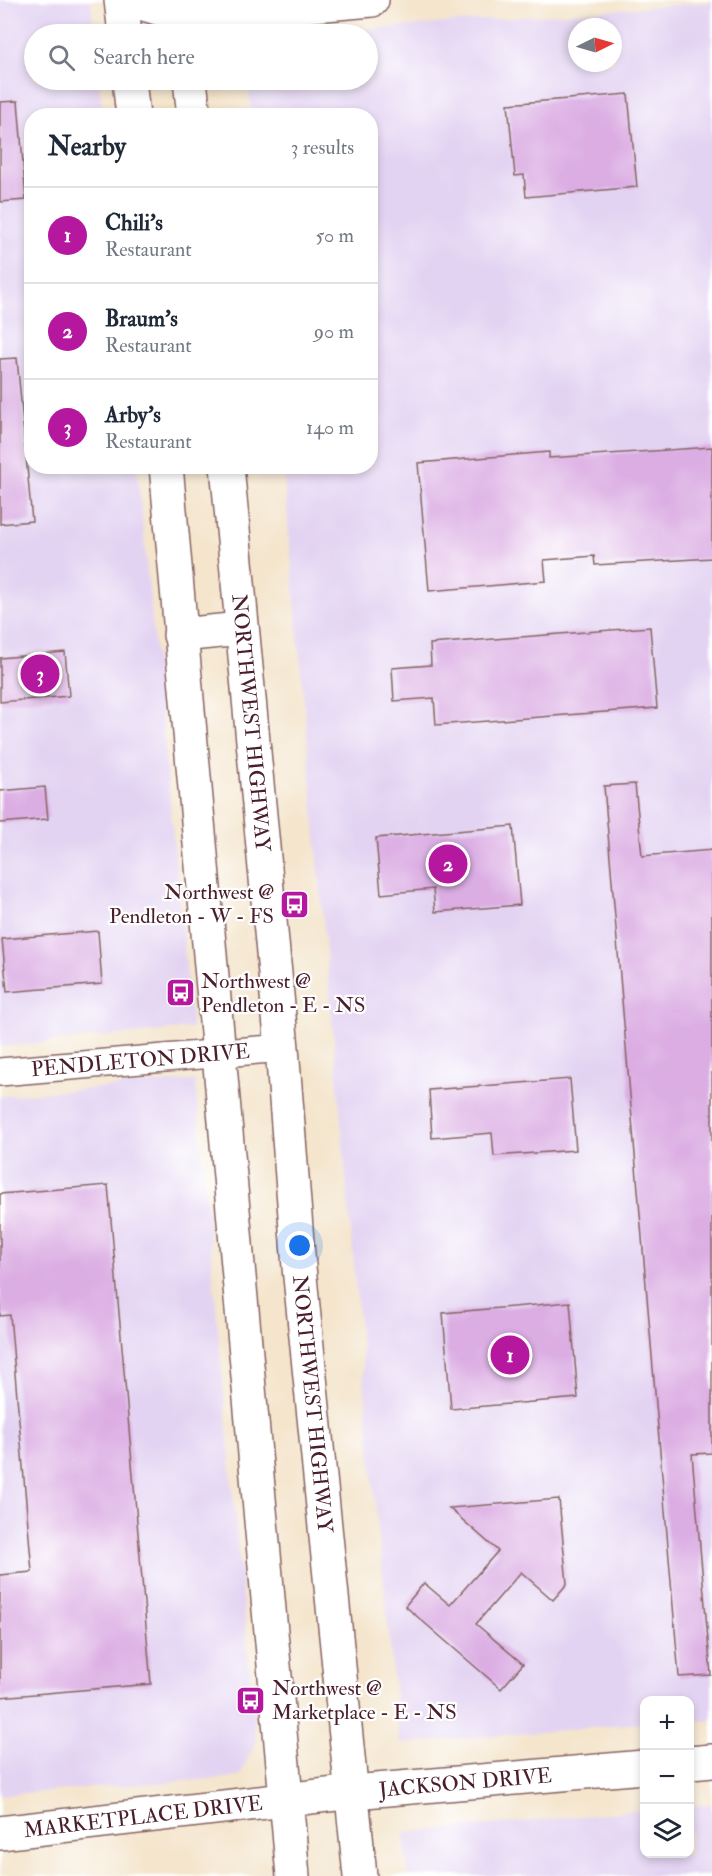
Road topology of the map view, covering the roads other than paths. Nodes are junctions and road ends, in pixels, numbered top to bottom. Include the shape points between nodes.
1 (121, 0) edge
2 (130, 0) edge
3 (372, 0) edge
4 (184, 17) edge
5 (124, 24) edge
6 (130, 90) edge
7 (191, 90) edge
8 (132, 108) edge
9 (193, 108) edge
10 (167, 474) edge
11 (228, 474) edge
12 (241, 629) junction
13 (180, 634) junction
14 (282, 1048) junction
15 (220, 1054) junction
16 (0, 1072) edge
17 (712, 1761) edge
18 (694, 1763) edge
19 (640, 1767) edge
20 (353, 1792) junction
21 (286, 1800) junction
22 (0, 1833) edge
23 (293, 1876) edge
24 (360, 1876) edge

1 - 5 main road
2 - 4 main road
3 - 4 main road
6 - 8 main road
7 - 9 main road
10 - 13 main road
11 - 12 main road, NORTHWEST HIGHWAY
12 - 13 main road
12 - 14 main road, NORTHWEST HIGHWAY
13 - 15 main road
14 - 15 street, PENDLETON DRIVE
14 - 20 main road, NORTHWEST HIGHWAY via 299,1267
15 - 16 street, PENDLETON DRIVE
15 - 21 main road
17 - 18 main road
19 - 20 main road, JACKSON DRIVE
20 - 21 main road, JACKSON DRIVE
20 - 24 main road, NORTHWEST HIGHWAY
21 - 22 main road, MARKETPLACE DRIVE
21 - 23 main road

